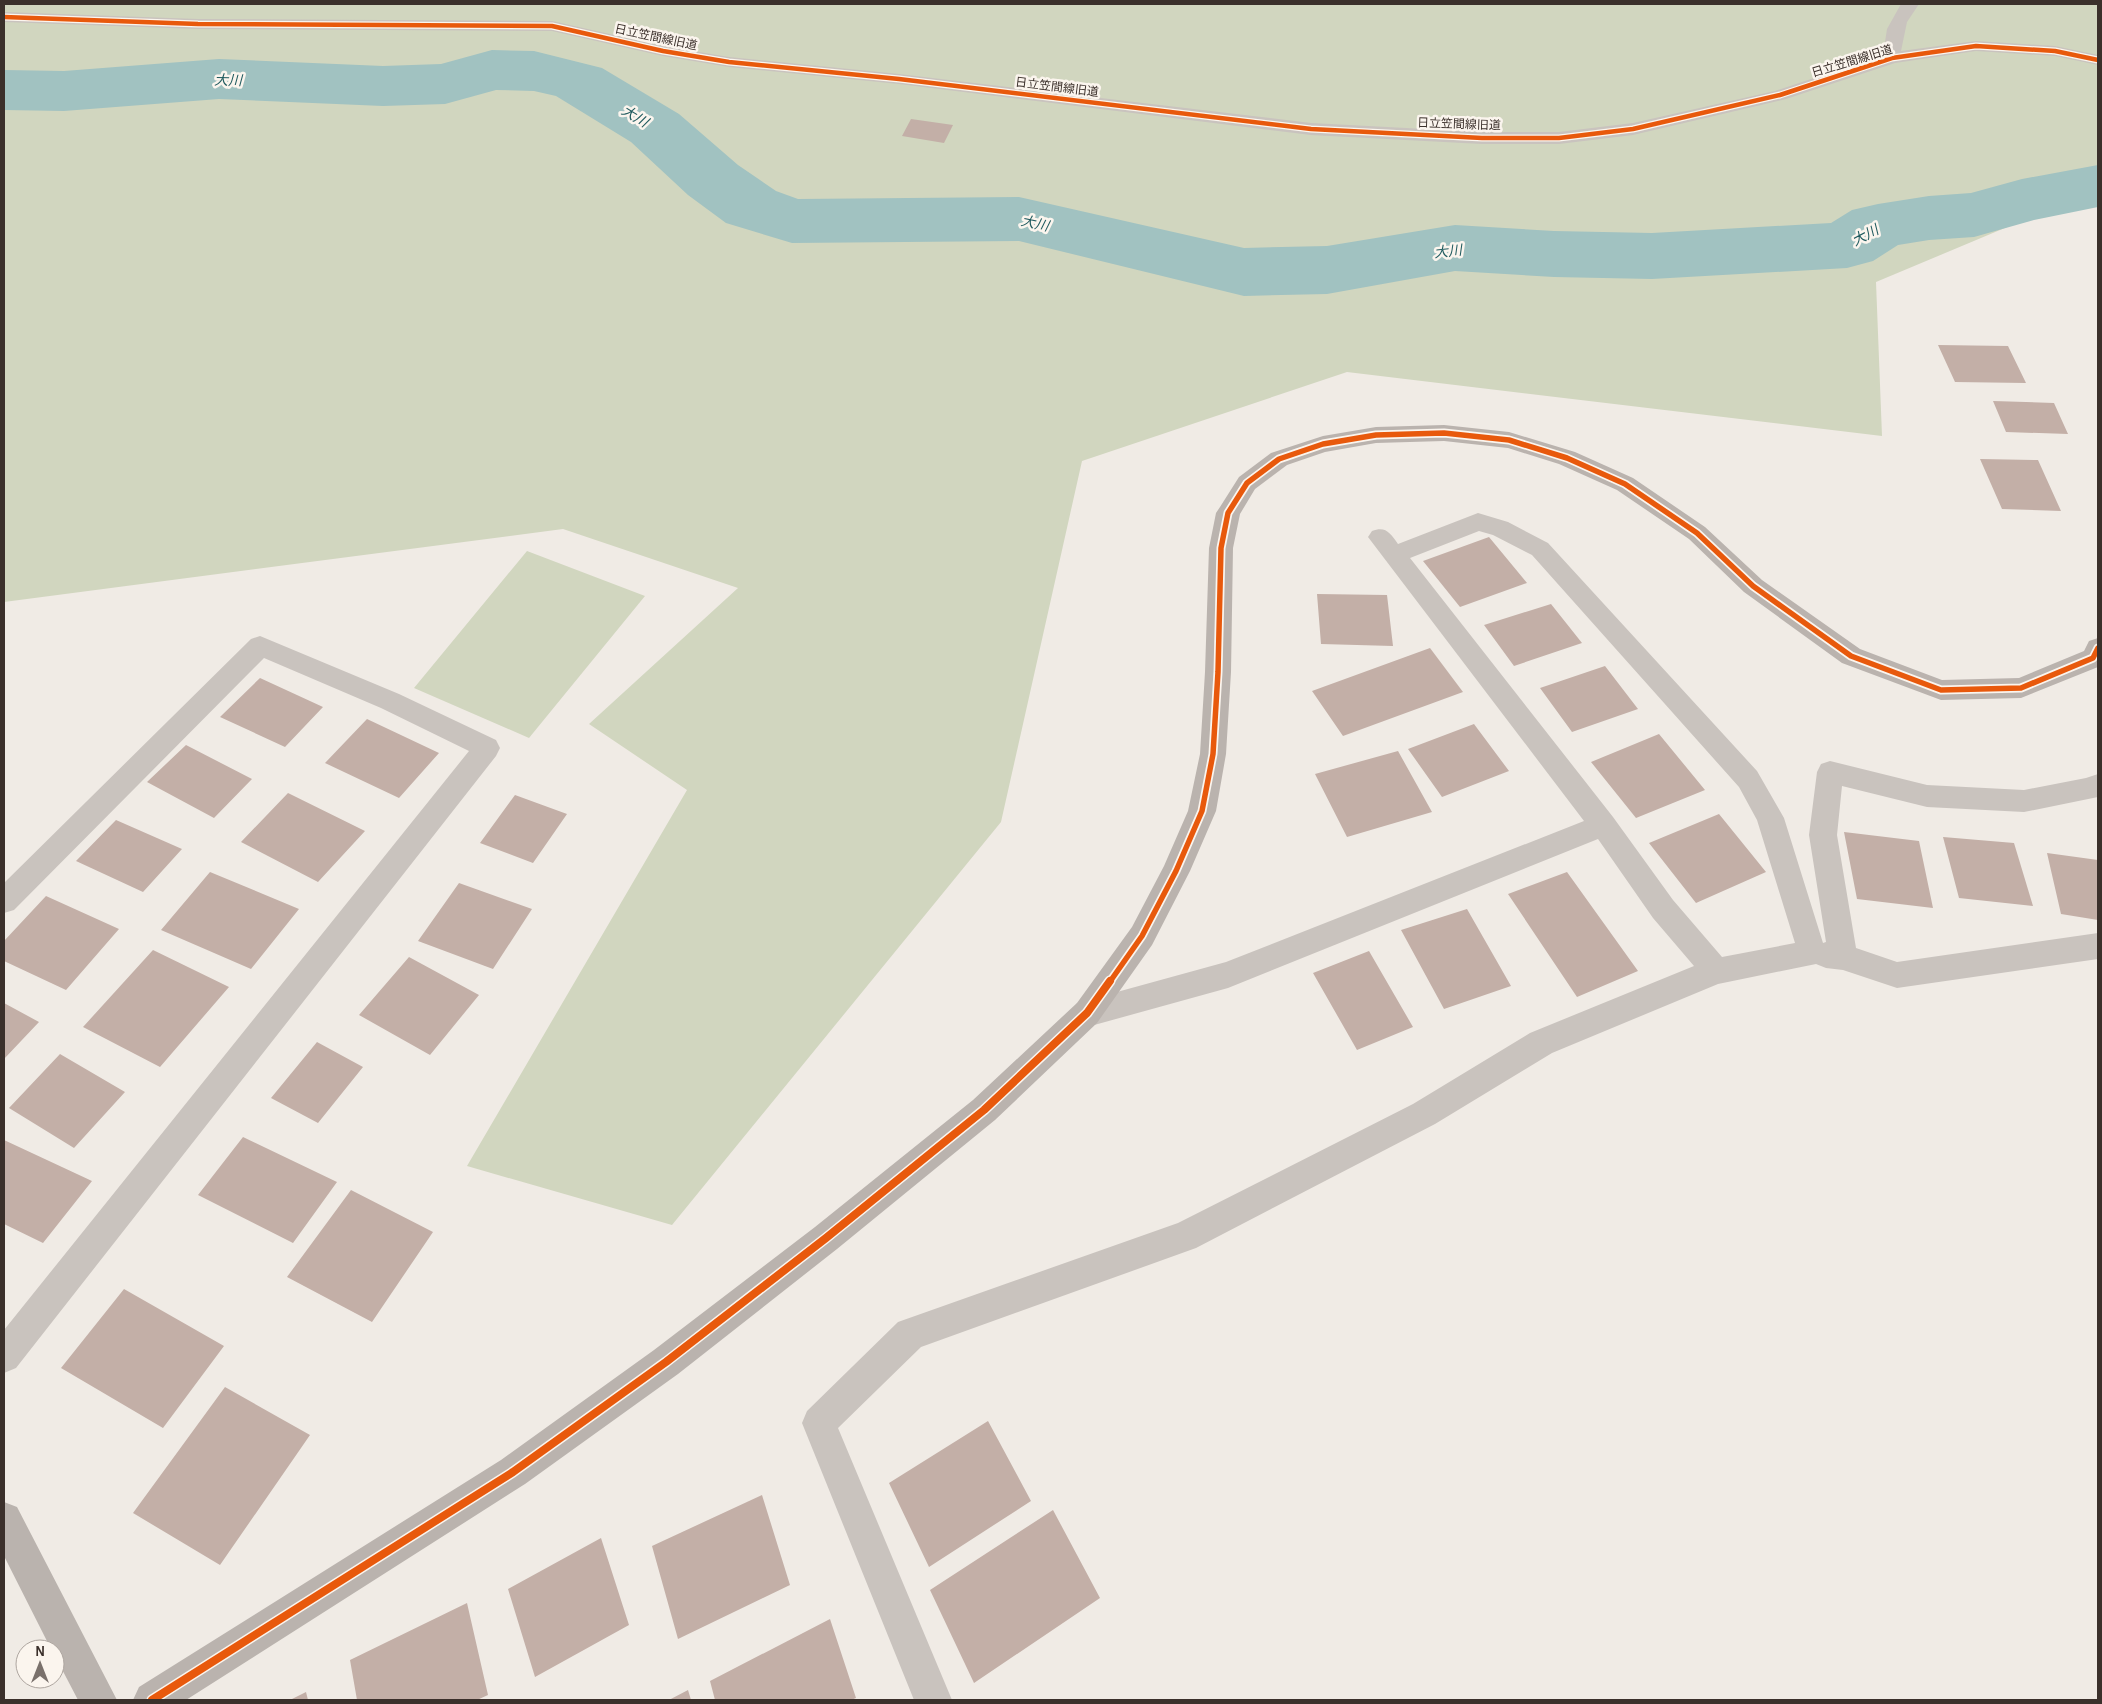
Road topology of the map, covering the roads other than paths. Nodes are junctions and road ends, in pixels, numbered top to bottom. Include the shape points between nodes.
1 (1910, 4) edge
2 (4, 17) edge
3 (1892, 58) junction
4 (2098, 60) edge
5 (2098, 648) edge
6 (2098, 785) edge
7 (1603, 825) junction
8 (4, 901) edge
9 (2098, 946) edge
10 (1812, 953) junction
11 (1844, 957) junction
12 (1716, 970) junction
13 (1087, 1013) junction
14 (4, 1356) edge
15 (4, 1520) edge
16 (98, 1700) edge
17 (152, 1700) edge
18 (932, 1700) edge

1 - 3 street via 1902,12 1895,29
2 - 3 street, 日立笠間線旧道 via 198,24 552,26 728,62 899,79 1311,129 1482,138 1559,138 1633,129 1780,95
3 - 4 street, 日立笠間線旧道 via 1976,46 2055,51
5 - 13 street via 2093,658 2020,688 1941,690 1851,656 1753,586 1697,533 1626,484 1567,458 1509,440 1444,433 1376,435 1323,444 1279,459 1248,484 1228,513 1226,522 1221,548 1213,754 1202,811 1176,871 1142,936
6 - 11 street via 2024,801 1927,796 1830,772 1823,834
7 - 10 street via 1387,546 1478,522 1500,528 1540,549 1748,779 1770,818
7 - 12 street via 1663,909
7 - 13 street via 1228,975
8 - 14 street via 260,646 390,701 487,748
9 - 11 street via 1897,975
10 - 11 street
10 - 12 street
12 - 18 street via 1540,1044 1424,1114 1185,1237 910,1334 819,1423
13 - 17 street via 984,1110 666,1362 514,1472
15 - 16 street

